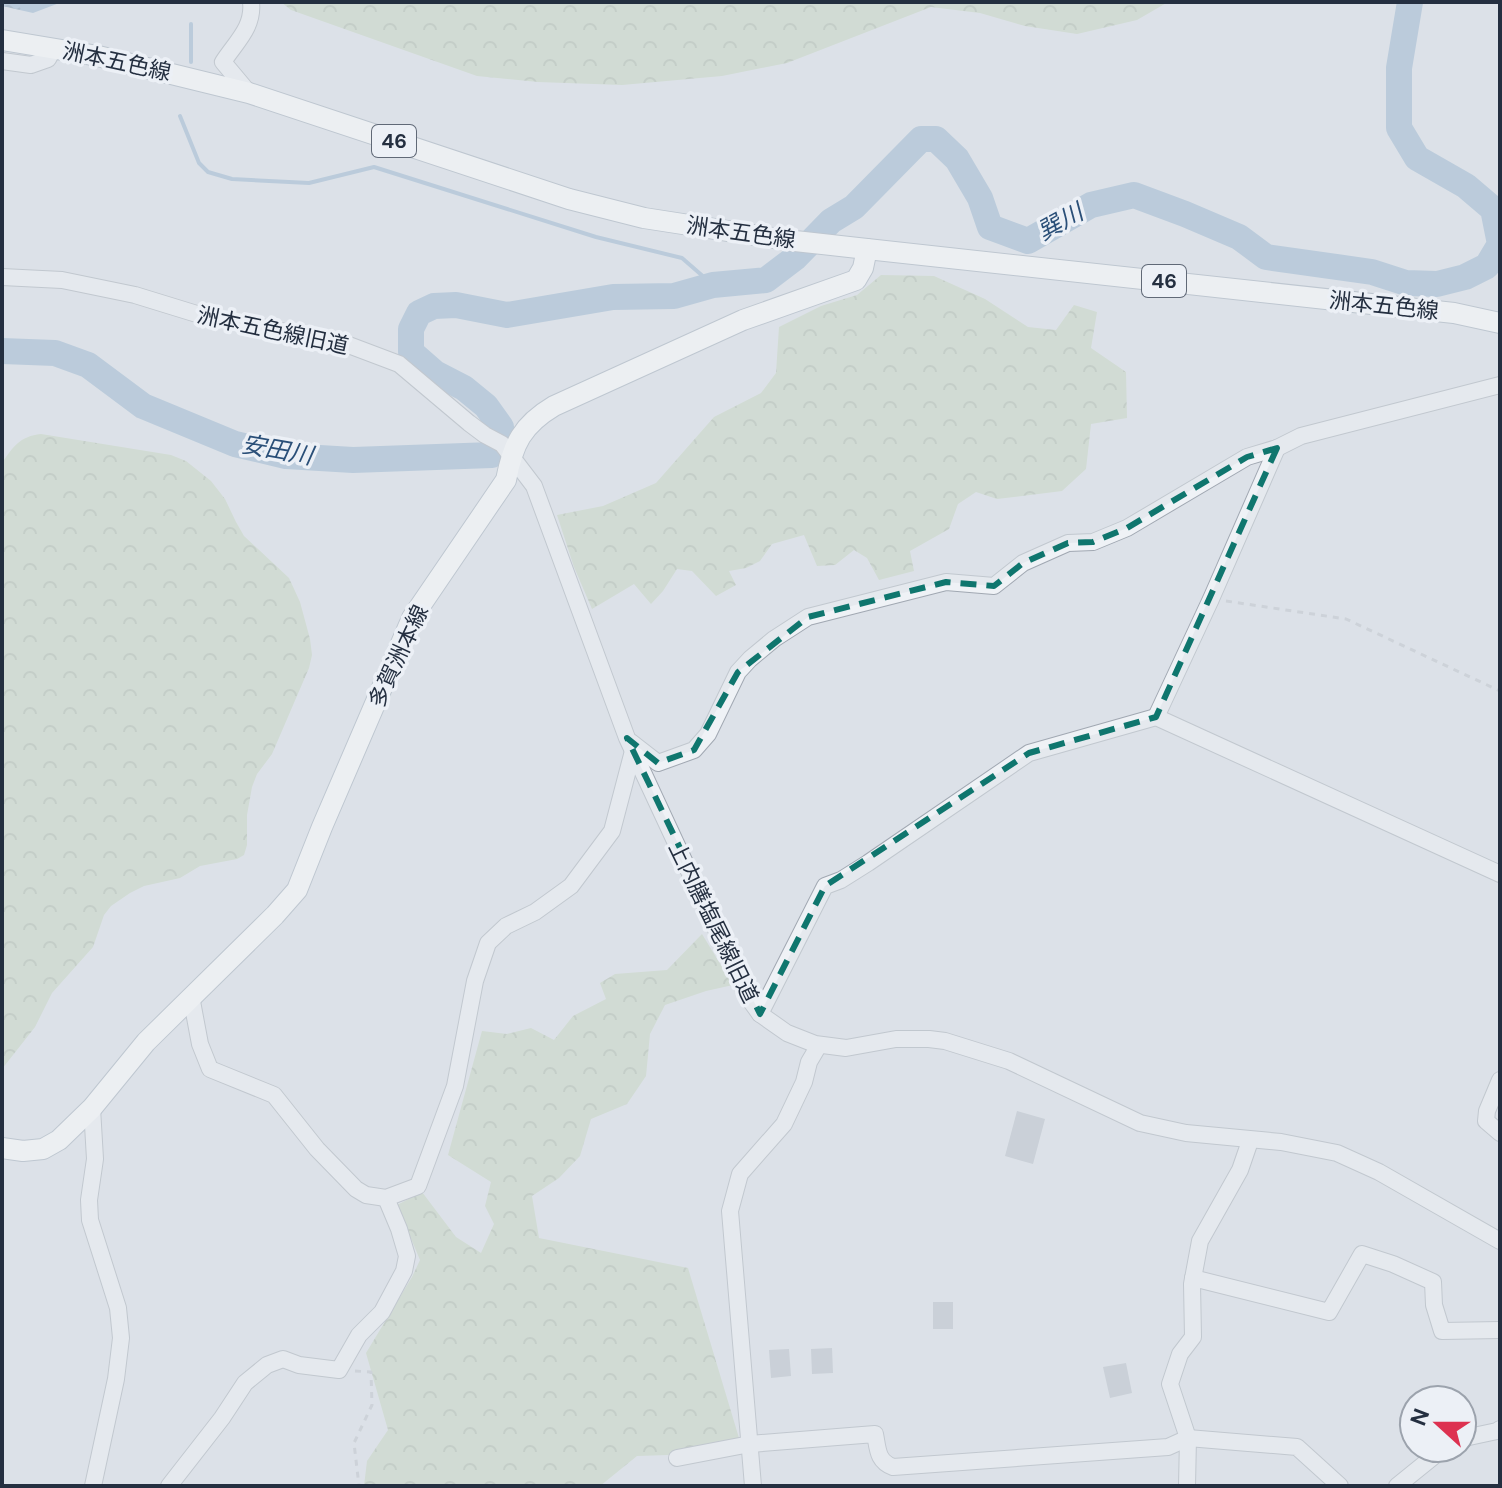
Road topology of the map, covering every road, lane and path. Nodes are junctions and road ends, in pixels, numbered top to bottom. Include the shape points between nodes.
1 (251, 2) edge
2 (2, 40) edge
3 (54, 48) junction
4 (2, 61) edge
5 (249, 93) junction
6 (867, 249) junction
7 (2, 277) edge
8 (1500, 323) edge
9 (1500, 385) edge
10 (1277, 448) junction
11 (506, 450) junction
12 (1211, 599) junction
13 (1500, 691) edge
14 (1156, 717) junction
15 (630, 744) junction
16 (1500, 874) edge
17 (191, 996) junction
18 (760, 1014) junction
19 (819, 1045) junction
20 (1500, 1080) edge
21 (92, 1108) junction
22 (1500, 1133) edge
23 (1250, 1141) junction
24 (2, 1148) edge
25 (386, 1198) junction
26 (1500, 1241) edge
27 (1193, 1278) junction
28 (1500, 1330) edge
29 (339, 1370) junction
30 (1500, 1429) edge
31 (1478, 1435) edge
32 (1188, 1438) junction
33 (750, 1444) junction
34 (677, 1458) dead end
35 (1424, 1464) edge
36 (93, 1486) edge
37 (169, 1486) edge
38 (359, 1486) edge
39 (753, 1486) edge
40 (1187, 1486) edge
41 (1340, 1486) edge
42 (1397, 1486) edge

1 - 5 street via 245,34 223,62
2 - 3 main road, 洲本五色線 / 46
3 - 4 street via 48,59 31,65
3 - 5 main road, 洲本五色線 / 46
5 - 6 main road, 洲本五色線 / 46 via 569,199 644,218
6 - 8 main road, 洲本五色線 / 46 via 1454,313
6 - 11 main road, 多賀洲本線 via 856,280 743,320 554,406 534,418
7 - 11 street, 洲本五色線旧道 via 62,280 346,344 399,364
9 - 10 street via 1301,436
10 - 12 street
10 - 15 street via 1247,457 1127,528 1093,542 1068,543 1023,563 994,586 946,582 808,617 738,672 708,734 694,750 658,763
11 - 15 street, 上内膳塩尾線旧道 via 534,486
11 - 17 main road, 多賀洲本線 via 506,480 412,618 297,890
12 - 13 path via 1346,619
12 - 14 street
14 - 16 street
14 - 18 street via 1029,753 868,863 825,886
15 - 18 street, 上内膳塩尾線旧道
15 - 25 street via 612,831 571,886 488,943 475,981 455,1086 418,1186
17 - 21 main road, 多賀洲本線
17 - 25 street via 210,1069 274,1095 356,1189
18 - 19 street, 上内膳塩尾線旧道 via 787,1033
19 - 23 street, 上内膳塩尾線旧道 via 846,1048 896,1039 958,1043 1009,1061 1140,1123
19 - 33 street via 784,1124 740,1174 730,1211
20 - 22 street via 1486,1121
21 - 24 main road, 多賀洲本線 via 43,1149
21 - 36 street via 90,1220 118,1308 121,1338
23 - 26 street, 上内膳塩尾線旧道 via 1337,1153
23 - 27 street via 1240,1170 1200,1241
25 - 29 street via 407,1256 404,1271 382,1312 359,1335
27 - 28 street via 1329,1312 1362,1254 1433,1282 1442,1331
27 - 32 street via 1193,1337 1180,1354 1170,1384
29 - 37 street via 283,1359 267,1365 245,1383
29 - 38 path via 371,1372 372,1405 354,1443
30 - 31 street
32 - 33 street via 1168,1447 893,1467 879,1457 875,1434
32 - 40 street
32 - 41 street via 1297,1447
33 - 34 street
33 - 39 street
35 - 42 street

